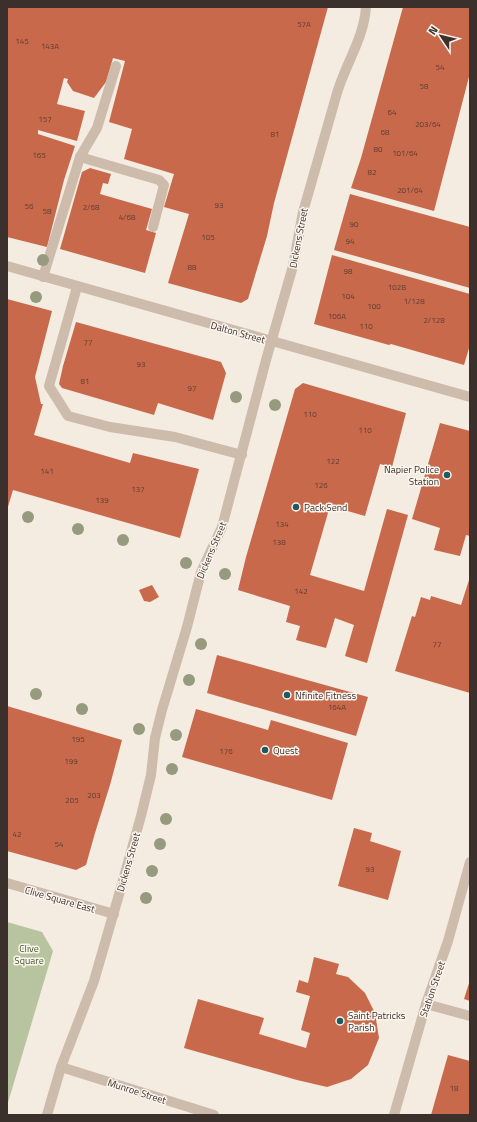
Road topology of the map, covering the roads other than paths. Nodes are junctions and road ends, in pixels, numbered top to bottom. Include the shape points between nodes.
1 (366, 7) edge
2 (116, 66) dead end
3 (80, 157) junction
4 (153, 227) dead end
5 (7, 266) edge
6 (43, 277) junction
7 (77, 287) junction
8 (272, 342) junction
9 (470, 397) edge
10 (242, 454) junction
11 (470, 862) edge
12 (7, 883) edge
13 (114, 914) junction
14 (426, 1004) junction
15 (470, 1016) edge
16 (61, 1067) junction
17 (47, 1115) edge
18 (214, 1115) edge
19 (394, 1115) edge

1 - 8 street, Dickens Street via 366,18 361,34 336,92 303,212 293,266
2 - 3 street via 97,128
3 - 4 street via 159,180 164,185
3 - 6 street
5 - 6 street, Dalton Street
6 - 7 street, Dalton Street
7 - 8 street, Dalton Street
7 - 10 street via 49,386 68,416 110,427 175,437
8 - 9 street, Dalton Street
8 - 10 street, Dickens Street
10 - 13 street, Dickens Street via 222,527 197,583 162,710 155,738 151,775
11 - 14 street, Station Street via 448,941
12 - 13 street, Clive Square East
13 - 16 street, Dickens Street via 94,981
14 - 15 street
14 - 19 street, Station Street
16 - 17 street, Dickens Street
16 - 18 street, Munroe Street

